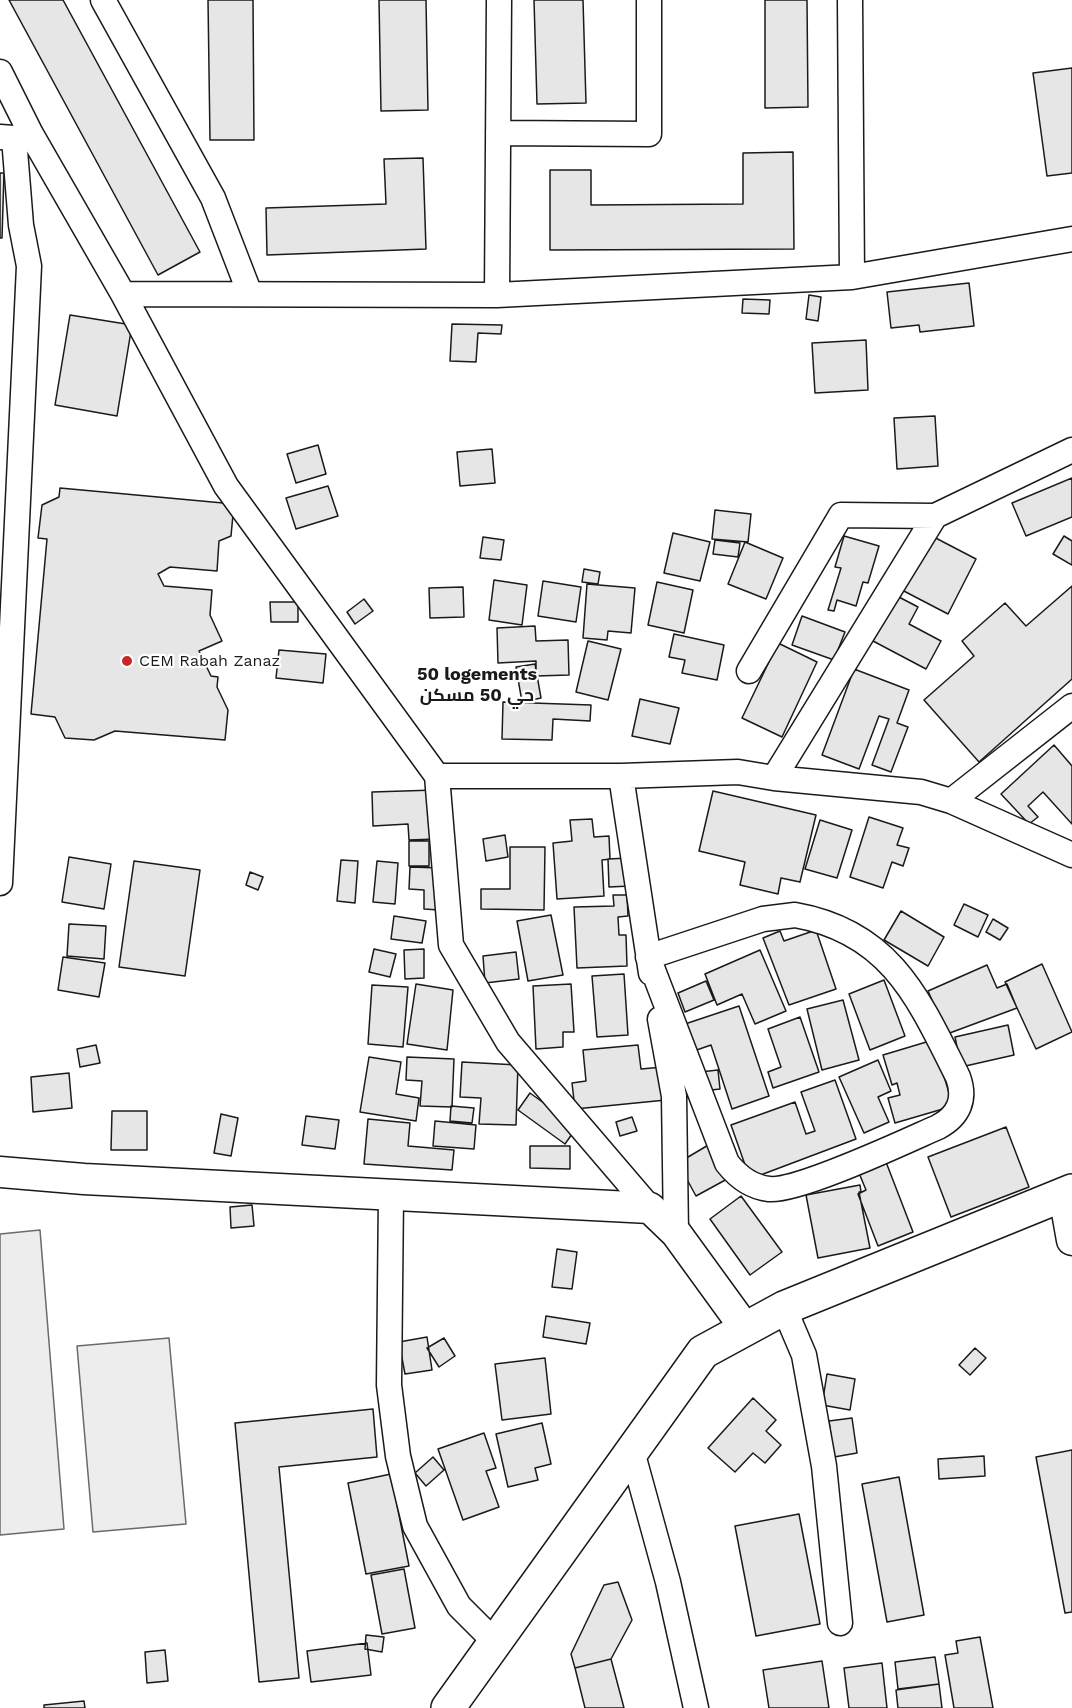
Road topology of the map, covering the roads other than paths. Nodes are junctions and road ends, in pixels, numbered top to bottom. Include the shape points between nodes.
1 (103, 0) edge
2 (499, 0) edge
3 (650, 0) edge
4 (850, 0) edge
5 (0, 72) edge
6 (498, 133) junction
7 (15, 136) edge
8 (1072, 240) edge
9 (852, 277) junction
10 (123, 294) junction
11 (250, 294) junction
12 (497, 295) junction
13 (11, 408) edge
14 (1072, 450) edge
15 (935, 516) junction
16 (749, 671) dead end
17 (1072, 706) edge
18 (437, 776) junction
19 (621, 776) junction
20 (774, 778) junction
21 (951, 801) junction
22 (1072, 855) edge
23 (0, 883) edge
24 (648, 957) junction
25 (0, 1172) edge
26 (1068, 1193) edge
27 (391, 1195) junction
28 (650, 1208) junction
29 (676, 1233) junction
30 (1072, 1240) edge
31 (784, 1308) junction
32 (745, 1328) junction
33 (632, 1451) junction
34 (840, 1623) dead end
35 (495, 1642) junction
36 (448, 1708) edge
37 (696, 1708) edge

1 - 11 street via 213,198
2 - 6 street
3 - 6 street via 649,134
4 - 9 street
5 - 7 street
6 - 12 street
7 - 10 street
7 - 13 street via 21,225 29,266
8 - 9 street
9 - 12 street
10 - 11 street
10 - 18 street via 226,486
11 - 12 street
13 - 23 street
14 - 15 street
15 - 16 street via 841,515
15 - 20 street
17 - 21 street
18 - 19 street
18 - 28 street via 451,945 508,1042
19 - 20 street via 738,772
19 - 24 street
20 - 21 street via 921,792
21 - 22 street
24 - 24 street via 722,1151 731,1168 746,1181 770,1189 796,1185 938,1127 957,1112 962,1088 921,1003 899,972 856,938 811,918 778,916
24 - 29 street via 674,1096
25 - 27 street
26 - 30 street
26 - 31 main road
27 - 28 street
27 - 35 street via 389,1385 398,1456 415,1526 459,1606
28 - 29 street
29 - 32 street
31 - 32 main road
31 - 34 street via 804,1355 824,1466
32 - 33 main road via 703,1352
33 - 35 main road
33 - 37 street via 668,1582
35 - 36 main road

